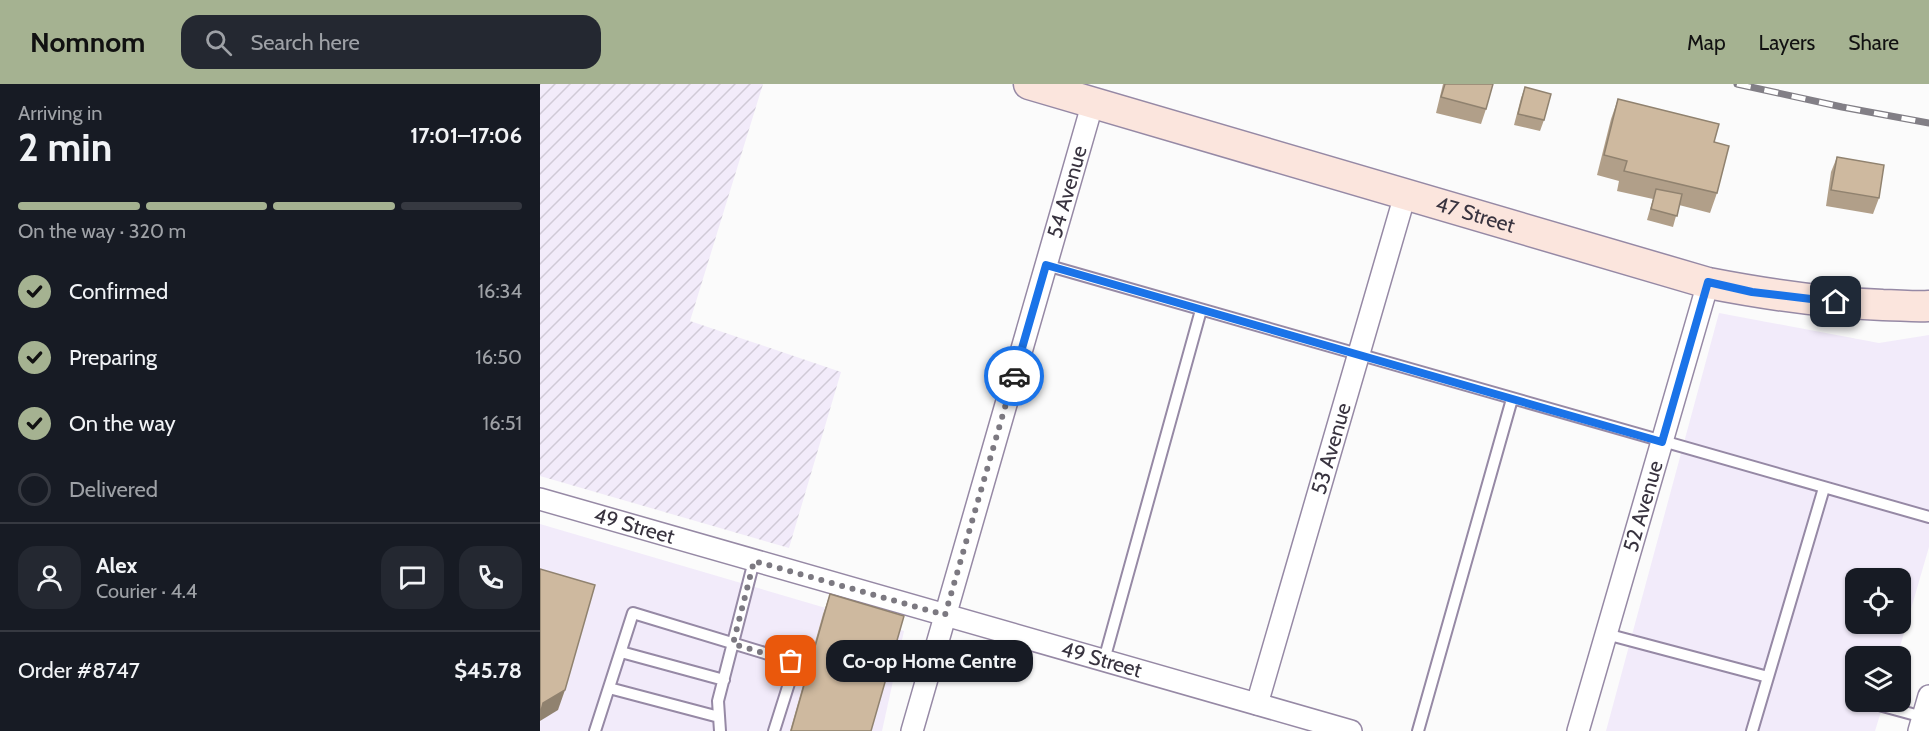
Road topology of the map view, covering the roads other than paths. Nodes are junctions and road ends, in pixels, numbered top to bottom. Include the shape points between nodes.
1 (1029, 84) edge
2 (1093, 102) junction
3 (1406, 195) junction
4 (1046, 265) junction
5 (1708, 282) junction
6 (1929, 306) edge
7 (1201, 310) junction
8 (1359, 356) junction
9 (1512, 399) junction
10 (1662, 442) junction
11 (1824, 488) junction
12 (540, 500) edge
13 (1929, 517) edge
14 (754, 561) junction
15 (945, 615) junction
16 (1606, 634) junction
17 (733, 644) junction
18 (621, 652) junction
19 (1104, 660) junction
20 (1768, 677) junction
21 (724, 680) junction
22 (609, 688) junction
23 (1929, 696) edge
24 (1257, 704) junction
25 (1890, 712) edge
26 (719, 717) junction
27 (1922, 727) edge
28 (595, 731) edge
29 (720, 731) edge
30 (774, 731) edge
31 (912, 731) edge
32 (1351, 731) edge
33 (1418, 731) edge
34 (1578, 731) edge
35 (1752, 731) edge

1 - 2 street, 47 Street
2 - 3 street, 47 Street
2 - 4 street, 54 Avenue
3 - 5 street, 47 Street
3 - 8 street, 53 Avenue
4 - 7 lane
4 - 15 street, 54 Avenue
5 - 6 street, 47 Street via 1802,299
5 - 10 street, 52 Avenue
7 - 8 lane
7 - 19 lane
8 - 9 lane
8 - 24 street, 53 Avenue
9 - 10 lane
9 - 33 lane
10 - 11 lane
10 - 16 street, 52 Avenue
11 - 13 lane
11 - 20 lane
12 - 14 street, 49 Street
14 - 15 street, 49 Street
14 - 17 lane
15 - 19 street, 49 Street
15 - 31 street, 54 Avenue
16 - 20 lane
16 - 34 street, 52 Avenue
17 - 18 lane via 633,613
17 - 21 lane
17 - 30 lane via 791,661 792,674
18 - 21 lane
18 - 22 lane
19 - 24 street, 49 Street
20 - 35 lane
21 - 26 lane via 718,701
22 - 26 lane
22 - 28 lane
23 - 27 street
24 - 32 street, 49 Street
25 - 27 lane
26 - 29 lane

